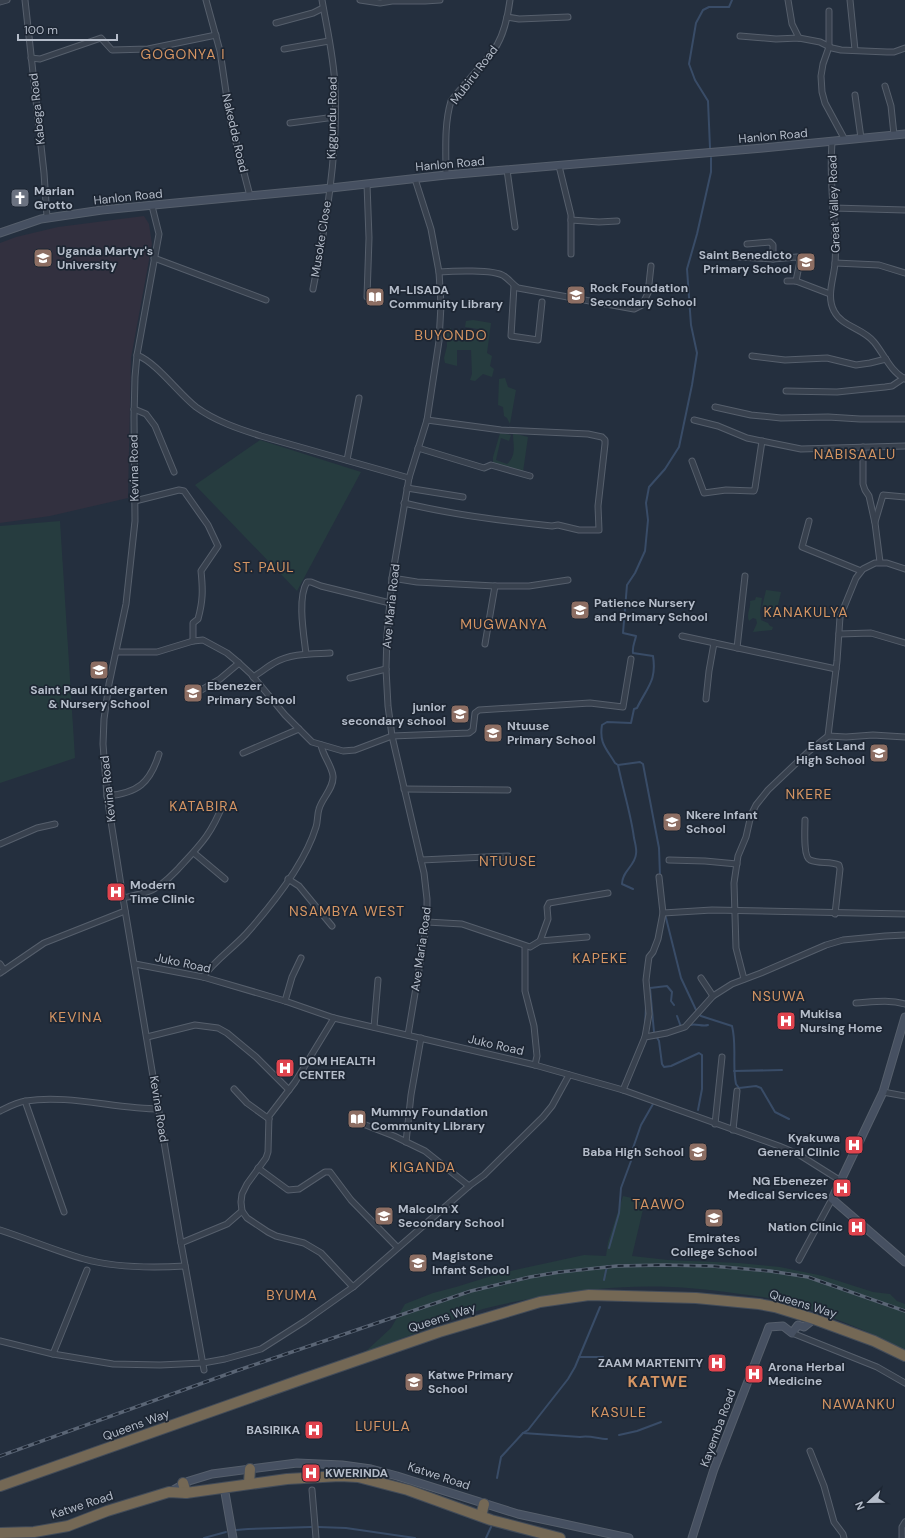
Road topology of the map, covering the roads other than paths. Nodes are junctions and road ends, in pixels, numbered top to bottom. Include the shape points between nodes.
1 (7, 0) edge
2 (25, 0) edge
3 (206, 0) edge
4 (322, 0) edge
5 (360, 0) edge
6 (440, 0) edge
7 (510, 0) edge
8 (788, 0) edge
9 (850, 0) edge
10 (0, 2) edge
11 (323, 8) junction
12 (829, 11) dead end
13 (507, 17) junction
14 (568, 17) dead end
15 (276, 23) dead end
16 (216, 35) junction
17 (740, 36) dead end
18 (799, 38) junction
19 (329, 41) junction
20 (829, 47) junction
21 (905, 48) edge
22 (284, 49) dead end
23 (855, 50) junction
24 (31, 58) junction
25 (885, 86) dead end
26 (854, 95) dead end
27 (335, 117) junction
28 (290, 124) dead end
29 (905, 134) edge
30 (894, 135) junction
31 (861, 138) junction
32 (845, 140) junction
33 (832, 141) junction
34 (558, 166) junction
35 (507, 170) junction
36 (446, 175) junction
37 (415, 179) junction
38 (367, 184) junction
39 (329, 189) junction
40 (250, 196) junction
41 (152, 206) junction
42 (833, 208) junction
43 (905, 210) edge
44 (48, 217) junction
45 (571, 220) junction
46 (617, 221) dead end
47 (515, 227) dead end
48 (0, 233) edge
49 (747, 244) dead end
50 (571, 254) dead end
51 (706, 255) dead end
52 (154, 258) junction
53 (773, 259) junction
54 (835, 263) junction
55 (651, 266) dead end
56 (439, 272) junction
57 (905, 273) edge
58 (787, 281) dead end
59 (796, 281) junction
60 (514, 286) junction
61 (313, 289) dead end
62 (830, 294) junction
63 (367, 297) dead end
64 (266, 300) dead end
65 (542, 302) dead end
66 (137, 356) junction
67 (752, 356) dead end
68 (886, 359) junction
69 (904, 378) edge
70 (786, 391) dead end
71 (359, 398) dead end
72 (715, 406) dead end
73 (134, 409) junction
74 (905, 419) edge
75 (426, 420) junction
76 (694, 420) dead end
77 (762, 441) junction
78 (905, 446) edge
79 (863, 447) junction
80 (418, 448) junction
81 (347, 460) junction
82 (692, 461) dead end
83 (174, 472) dead end
84 (530, 476) dead end
85 (409, 478) junction
86 (407, 488) junction
87 (464, 497) dead end
88 (905, 497) edge
89 (135, 501) junction
90 (404, 503) junction
91 (809, 521) dead end
92 (875, 523) junction
93 (880, 562) junction
94 (905, 569) edge
95 (861, 571) junction
96 (745, 576) dead end
97 (392, 578) junction
98 (568, 580) dead end
99 (495, 586) junction
100 (390, 603) junction
101 (838, 634) junction
102 (682, 636) dead end
103 (192, 641) junction
104 (714, 643) junction
105 (905, 643) edge
106 (485, 644) dead end
107 (737, 648) junction
108 (116, 652) junction
109 (330, 653) dead end
110 (306, 654) junction
111 (631, 659) dead end
112 (239, 663) junction
113 (386, 669) junction
114 (836, 669) junction
115 (253, 677) junction
116 (350, 678) dead end
117 (191, 696) dead end
118 (706, 699) dead end
119 (299, 729) junction
120 (392, 736) junction
121 (828, 736) junction
122 (905, 737) edge
123 (321, 745) junction
124 (243, 753) dead end
125 (159, 754) dead end
126 (404, 790) junction
127 (508, 790) dead end
128 (107, 796) junction
129 (222, 804) dead end
130 (805, 820) dead end
131 (55, 824) dead end
132 (0, 844) edge
133 (194, 853) junction
134 (508, 856) dead end
135 (422, 860) junction
136 (669, 860) dead end
137 (736, 864) junction
138 (659, 877) dead end
139 (225, 879) dead end
140 (288, 880) junction
141 (608, 893) dead end
142 (123, 898) junction
143 (125, 911) junction
144 (734, 911) junction
145 (663, 913) junction
146 (835, 914) junction
147 (905, 914) edge
148 (426, 922) junction
149 (332, 926) dead end
150 (905, 935) edge
151 (587, 937) dead end
152 (540, 941) junction
153 (526, 946) junction
154 (302, 958) dead end
155 (0, 964) edge
156 (135, 964) junction
157 (2, 972) edge
158 (203, 977) junction
159 (701, 978) dead end
160 (744, 979) junction
161 (378, 980) dead end
162 (713, 996) junction
163 (285, 1001) junction
164 (856, 1003) dead end
165 (905, 1004) edge
166 (905, 1017) edge
167 (334, 1018) junction
168 (374, 1027) junction
169 (408, 1035) junction
170 (147, 1037) junction
171 (645, 1037) junction
172 (421, 1038) junction
173 (722, 1057) dead end
174 (536, 1065) junction
175 (569, 1075) junction
176 (234, 1089) dead end
177 (289, 1090) junction
178 (623, 1090) junction
179 (737, 1091) dead end
180 (883, 1092) junction
181 (905, 1096) edge
182 (25, 1101) junction
183 (159, 1109) junction
184 (0, 1111) edge
185 (269, 1119) junction
186 (358, 1122) dead end
187 (715, 1124) junction
188 (733, 1130) junction
189 (406, 1142) junction
190 (258, 1168) junction
191 (841, 1181) junction
192 (469, 1186) junction
193 (832, 1199) junction
194 (242, 1211) junction
195 (64, 1212) dead end
196 (0, 1230) edge
197 (181, 1243) junction
198 (397, 1247) junction
199 (799, 1260) dead end
200 (905, 1262) edge
201 (185, 1266) junction
202 (87, 1270) dead end
203 (353, 1287) junction
204 (814, 1319) junction
205 (792, 1333) junction
206 (0, 1340) edge
207 (53, 1354) junction
208 (905, 1356) edge
209 (203, 1363) junction
210 (204, 1370) dead end
211 (905, 1383) edge
212 (810, 1451) dead end
213 (250, 1469) junction
214 (249, 1483) junction
215 (0, 1486) edge
216 (185, 1488) junction
217 (224, 1488) junction
218 (312, 1490) dead end
219 (484, 1504) junction
220 (480, 1516) junction
221 (905, 1522) edge
222 (0, 1533) edge
223 (233, 1538) edge
224 (316, 1538) edge
225 (557, 1538) edge
226 (629, 1538) edge
227 (692, 1538) edge
228 (844, 1538) edge
229 (902, 1538) edge

1 - 10 street
2 - 24 street, Kabega Road
3 - 16 street, Nakedde Road
4 - 11 street, Kiggundu Road
5 - 6 street via 380,3
7 - 13 street, Mubiru Road
8 - 18 street via 790,16
9 - 23 street
11 - 15 street
11 - 19 street, Kiggundu Road
12 - 20 street
13 - 14 street
13 - 36 street, Mubiru Road via 496,47 451,101
16 - 24 street via 148,48 112,50 101,38 40,59
16 - 40 street, Nakedde Road via 230,119
17 - 18 street
18 - 20 street via 820,42
19 - 22 street
19 - 27 street, Kiggundu Road via 335,86
20 - 23 street
20 - 32 street via 821,76 822,92 825,103
21 - 23 street via 894,52
24 - 44 street, Kabega Road
25 - 30 street via 891,106
26 - 31 street
27 - 28 street
27 - 39 street, Kiggundu Road
29 - 30 main road, Hanlon Road
30 - 31 main road, Hanlon Road
31 - 32 main road, Hanlon Road
32 - 33 main road, Hanlon Road
33 - 34 main road, Hanlon Road
33 - 42 street, Great Valley Road
34 - 35 main road, Hanlon Road
34 - 45 street
35 - 36 main road, Hanlon Road
35 - 47 street
36 - 37 main road, Hanlon Road
37 - 38 main road, Hanlon Road
37 - 56 street, Ave Maria Road via 431,229
38 - 39 main road, Hanlon Road
38 - 63 street
39 - 40 main road, Hanlon Road
39 - 61 street, Musoke Close
40 - 41 main road, Hanlon Road
41 - 44 main road, Hanlon Road
41 - 52 street, Kevina Road via 159,234
42 - 43 street
42 - 54 street, Great Valley Road
44 - 48 main road, Hanlon Road
45 - 46 street
45 - 50 street
49 - 53 street via 770,242
51 - 53 street
52 - 64 street
52 - 66 street, Kevina Road
53 - 59 street via 799,258
54 - 57 street via 879,265
54 - 62 street, Great Valley Road
55 - 60 street via 648,293 642,305 634,309
56 - 60 street via 492,272 504,276
56 - 75 street, Ave Maria Road via 439,341
58 - 59 street
59 - 62 street
60 - 65 street via 512,336 538,340
62 - 68 street, Great Valley Road via 832,307 837,316 868,335
66 - 73 street, Kevina Road
66 - 81 street via 148,361 196,406 212,416 250,432
67 - 68 street via 785,360 827,358 856,365
68 - 69 street, Great Valley Road
69 - 70 street via 892,386 885,387 837,392
71 - 81 street
72 - 74 street via 751,415 781,418
73 - 83 street via 146,414 155,426
73 - 89 street, Kevina Road
75 - 80 street, Ave Maria Road
75 - 90 street via 501,430 588,434 602,437 605,444 598,506 599,530 579,530 558,525 445,513
76 - 77 street
77 - 79 street via 801,449
77 - 82 street via 754,491 726,490 704,493
78 - 79 street
79 - 92 street via 863,484 869,496
80 - 84 street via 484,468 491,465
80 - 85 street, Ave Maria Road
81 - 85 street
85 - 86 street, Ave Maria Road
86 - 87 street
86 - 90 street, Ave Maria Road
88 - 92 street via 883,495
89 - 103 street via 184,491 208,525 218,546 201,571 202,605 198,619 193,623
89 - 108 street, Kevina Road via 126,604
90 - 97 street, Ave Maria Road
91 - 95 street via 802,547
92 - 93 street
93 - 94 street
93 - 95 street
95 - 101 street via 842,610
96 - 107 street
97 - 99 street via 417,582
97 - 100 street, Ave Maria Road
98 - 99 street via 529,586
99 - 106 street
100 - 110 street via 307,582 301,610
100 - 113 street, Ave Maria Road
101 - 105 street via 871,633
101 - 114 street
102 - 104 street
103 - 108 street via 157,652
103 - 112 street via 202,640 227,653
104 - 107 street
104 - 118 street
107 - 114 street
108 - 128 street, Kevina Road via 104,719
109 - 110 street
110 - 115 street via 275,662
111 - 120 street via 623,707 590,703 479,710 475,713 473,730 469,733
112 - 115 street
112 - 117 street via 220,679
113 - 116 street
113 - 120 street, Ave Maria Road
114 - 121 street
115 - 119 street
119 - 123 street via 312,742
119 - 124 street
120 - 123 street via 355,750 346,751
120 - 126 street, Ave Maria Road
121 - 122 street
121 - 137 street via 768,790 756,805
123 - 140 street via 332,772 332,786 324,796 316,826 304,855
125 - 128 street via 155,766 141,785 124,794
126 - 127 street
126 - 135 street, Ave Maria Road
128 - 142 street, Kevina Road
129 - 133 street via 212,828
130 - 146 street via 807,857 810,860 839,865
131 - 132 street via 37,828
133 - 139 street
133 - 142 street via 165,883 151,891
134 - 135 street
135 - 148 street, Ave Maria Road via 427,891
136 - 137 street
137 - 144 street
138 - 145 street
140 - 149 street via 299,886
140 - 158 street via 250,929
141 - 152 street via 549,903 548,919
142 - 143 street, Kevina Road
143 - 156 street, Kevina Road
143 - 157 street via 44,943
144 - 145 street
144 - 146 street via 803,911
144 - 160 street via 736,948
145 - 171 street via 658,939 649,957 646,980 649,1014
146 - 147 street
148 - 153 street via 462,924
148 - 169 street, Ave Maria Road
150 - 160 street via 837,942
151 - 152 street
152 - 153 street via 531,947
153 - 174 street via 525,991 534,1026
154 - 163 street via 292,977
155 - 157 street
156 - 158 street, Juko Road
156 - 170 street, Kevina Road
158 - 163 street, Juko Road
159 - 162 street
160 - 162 street
161 - 168 street
162 - 171 street via 686,1027
163 - 167 street, Juko Road
164 - 165 street via 896,1001
166 - 180 main road
167 - 168 street, Juko Road
167 - 177 street
168 - 169 street, Juko Road
169 - 172 street, Juko Road
170 - 177 street via 195,1025 218,1028 256,1057
170 - 183 street, Kevina Road
171 - 178 street
172 - 174 street, Juko Road
172 - 189 street
173 - 187 street
174 - 175 street, Juko Road
175 - 178 street, Juko Road
175 - 192 street via 544,1117 484,1175
176 - 185 street
177 - 185 street
178 - 187 street, Juko Road
179 - 188 street
180 - 181 street
180 - 191 main road
182 - 183 street via 58,1099
182 - 184 street
182 - 195 street
183 - 197 street, Kevina Road
185 - 190 street via 268,1152
186 - 189 street
187 - 188 street, Juko Road
188 - 191 street, Juko Road via 798,1154
189 - 192 street via 425,1151
190 - 194 street via 242,1194
190 - 198 street via 288,1190 300,1189 325,1172 330,1172 351,1200
191 - 193 main road
192 - 198 street
193 - 199 street
193 - 200 main road
194 - 197 street via 227,1224
194 - 203 street via 247,1218 268,1232 298,1240 321,1253
196 - 201 street via 85,1259 124,1266
197 - 201 street, Kevina Road
198 - 203 street
201 - 209 street, Kevina Road
202 - 207 street
203 - 209 street via 261,1349
204 - 205 main road via 804,1327 798,1325
204 - 208 highway, Queens Way via 874,1341
204 - 215 highway, Queens Way via 759,1304 696,1298 589,1295 540,1302 432,1335
205 - 211 street via 877,1367
205 - 227 main road, Kayemba Road via 783,1326 768,1327 714,1468
206 - 207 street
207 - 209 street via 113,1364
209 - 210 street, Kevina Road
212 - 228 street via 824,1486 834,1522
213 - 214 highway
213 - 216 main road, Katwe Road via 211,1475
213 - 219 main road, Katwe Road via 312,1462 352,1466 425,1484
214 - 217 highway, Katwe Road
214 - 220 highway, Katwe Road via 287,1478 358,1477 408,1490
216 - 217 highway, Katwe Road
216 - 222 highway, Katwe Road via 107,1511 68,1526 34,1532
217 - 223 main road
218 - 224 street
219 - 220 highway
219 - 226 main road, Katwe Road
220 - 225 highway, Katwe Road
221 - 229 street via 902,1527

